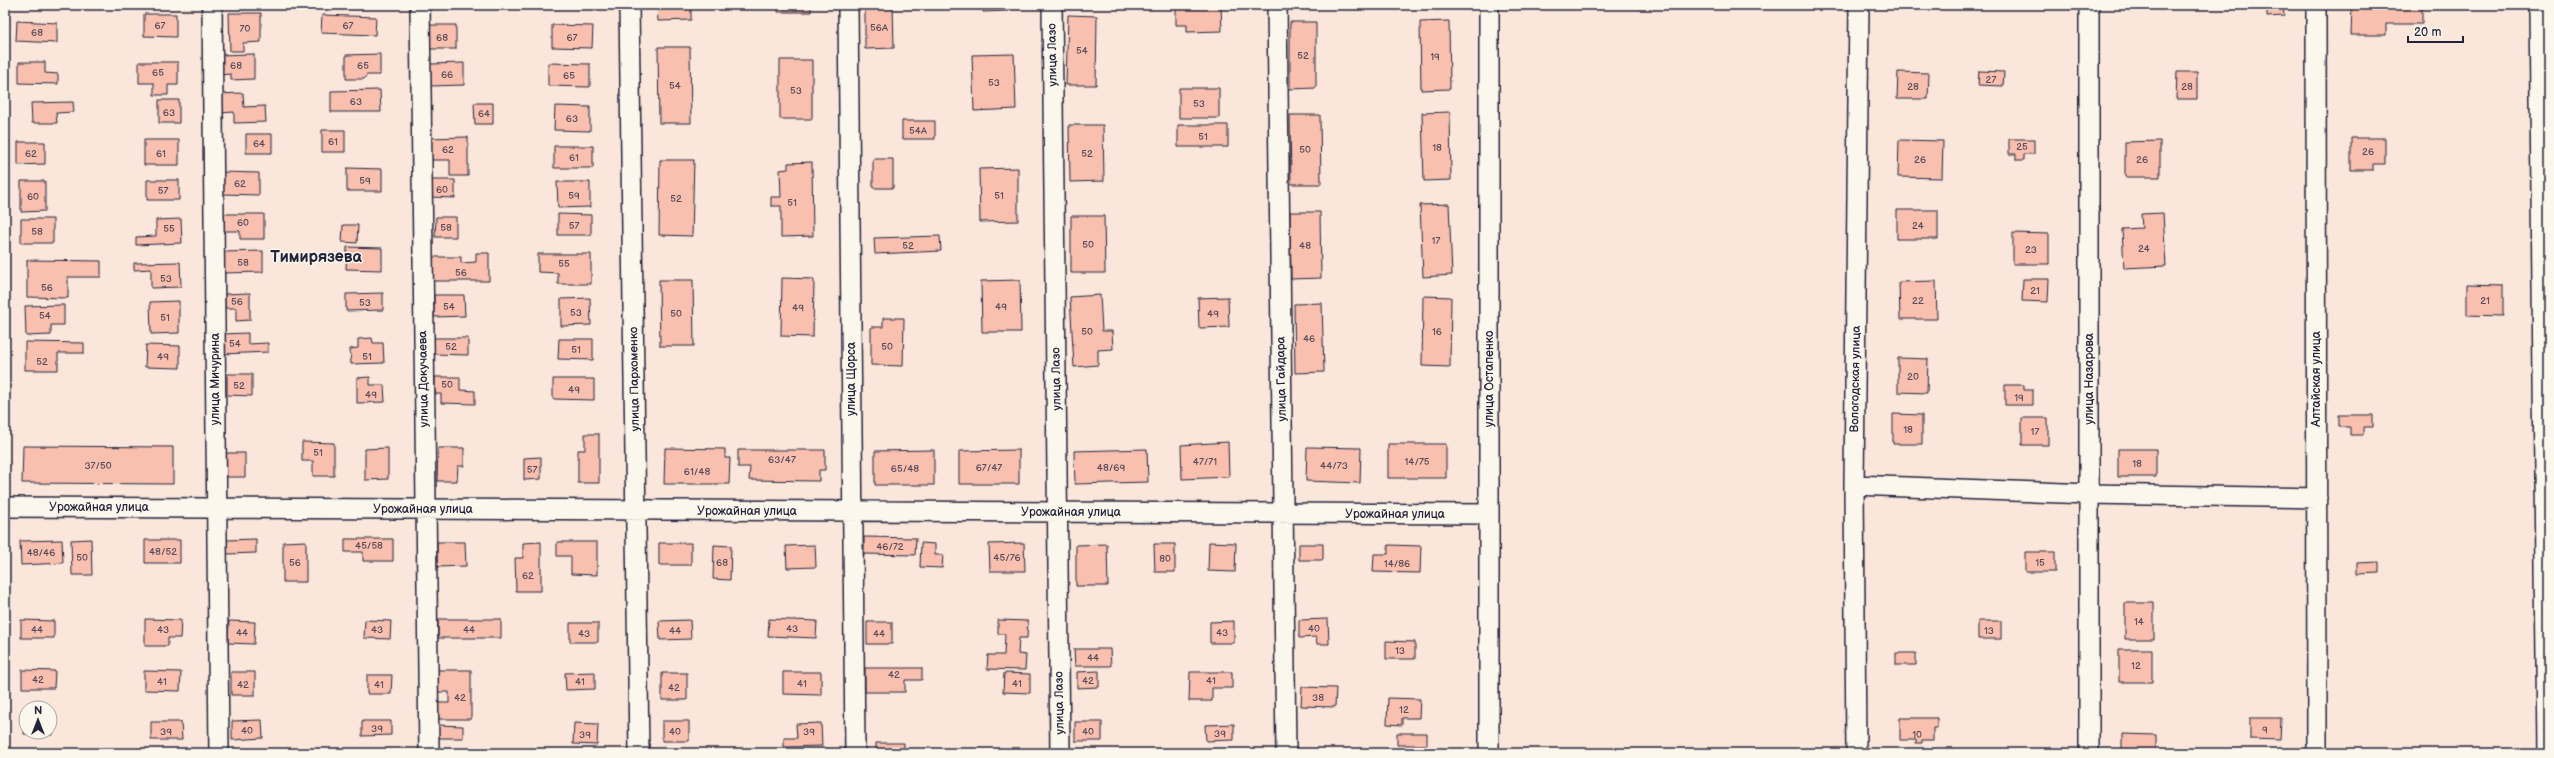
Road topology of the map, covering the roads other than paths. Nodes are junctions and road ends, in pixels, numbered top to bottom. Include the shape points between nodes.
1 (212, 5) edge
2 (420, 5) edge
3 (629, 5) edge
4 (848, 5) edge
5 (1052, 5) edge
6 (1277, 5) edge
7 (1489, 5) edge
8 (1859, 5) edge
9 (2089, 5) edge
10 (2316, 5) edge
11 (2538, 5) edge
12 (1854, 485) junction
13 (2089, 494) junction
14 (2317, 498) junction
15 (5, 507) edge
16 (216, 508) junction
17 (425, 509) junction
18 (636, 510) junction
19 (853, 511) junction
20 (1057, 512) junction
21 (1283, 513) junction
22 (1489, 514) junction
23 (219, 753) edge
24 (429, 753) edge
25 (640, 753) edge
26 (855, 753) edge
27 (1060, 753) edge
28 (1286, 753) edge
29 (1489, 753) edge
30 (1856, 753) edge
31 (2089, 753) edge
32 (2317, 753) edge
33 (2547, 753) edge

1 - 16 street, улица Мичурина
2 - 17 street, улица Докучаева
3 - 18 street, улица Пархоменко
4 - 19 street, улица Щорса
5 - 20 street, улица Лазо
6 - 21 street, улица Гайдара
7 - 22 street, улица Остапенко
8 - 12 street, Вологодская улица
9 - 13 street, улица Назарова
10 - 14 street, Алтайская улица
11 - 33 street
12 - 13 street
12 - 30 street, Вологодская улица
13 - 14 street
13 - 31 street, улица Назарова
14 - 32 street, Алтайская улица
15 - 16 street, Урожайная улица
16 - 17 street, Урожайная улица
16 - 23 street, улица Мичурина
17 - 18 street, Урожайная улица
17 - 24 street, улица Докучаева
18 - 19 street, Урожайная улица
18 - 25 street, улица Пархоменко
19 - 20 street, Урожайная улица
19 - 26 street, улица Щорса
20 - 21 street, Урожайная улица
20 - 27 street, улица Лазо
21 - 22 street, Урожайная улица
21 - 28 street, улица Гайдара
22 - 29 street, улица Остапенко

